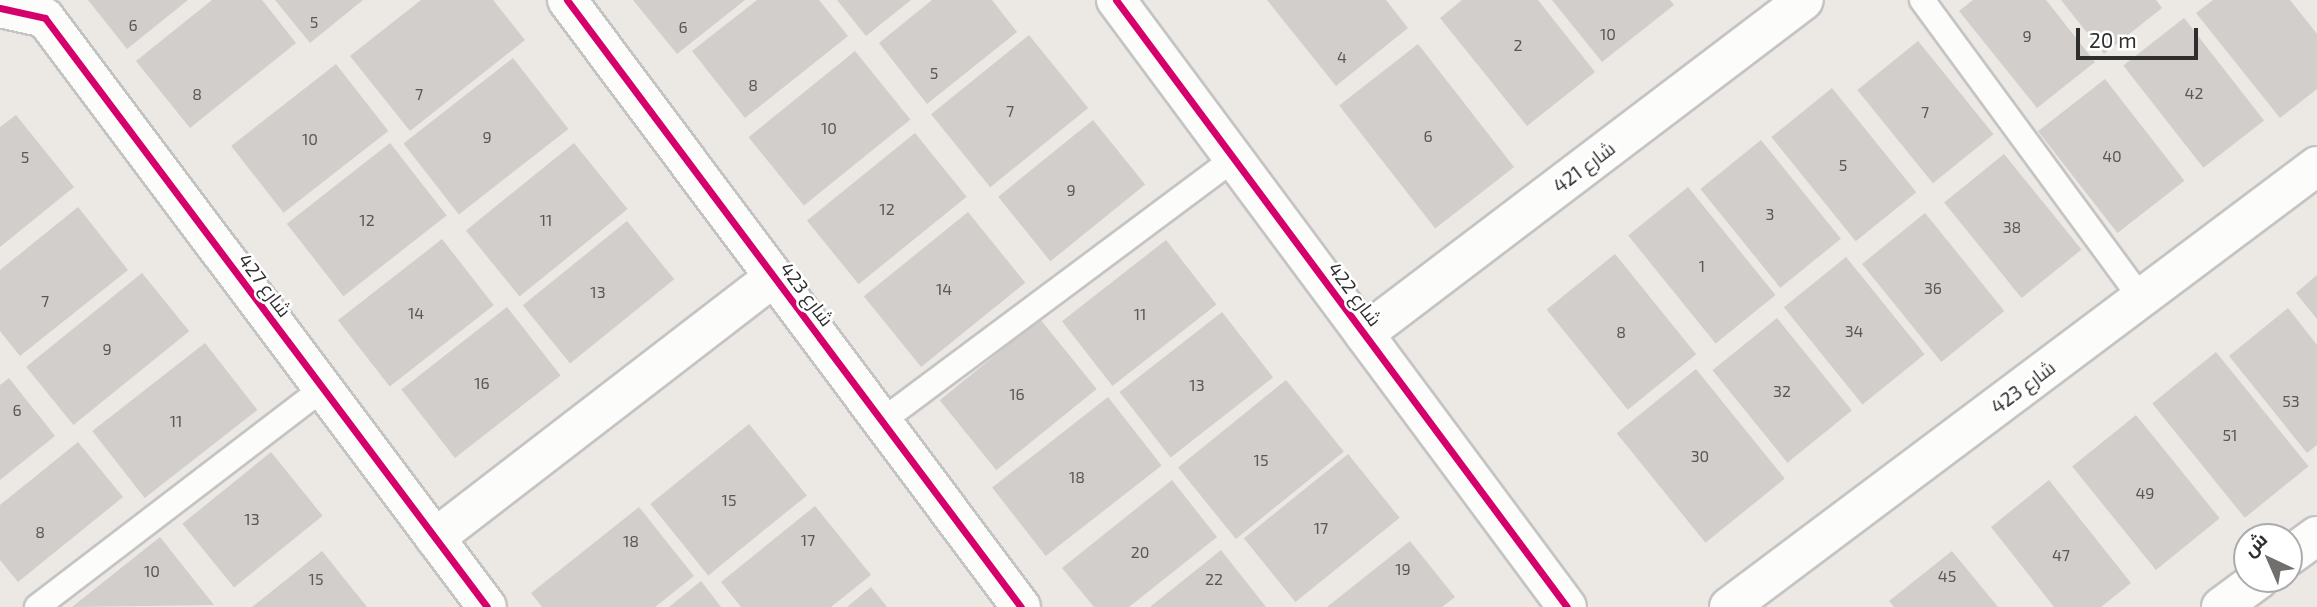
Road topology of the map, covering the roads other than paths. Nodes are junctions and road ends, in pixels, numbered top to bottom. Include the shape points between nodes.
1 (567, 0) edge
2 (1116, 0) edge
3 (1804, 0) edge
4 (1922, 0) edge
5 (0, 8) edge
6 (1234, 159) junction
7 (2317, 166) edge
8 (775, 277) junction
9 (2141, 298) junction
10 (1364, 334) junction
11 (323, 388) junction
12 (882, 421) junction
13 (436, 538) junction
14 (2240, 593) edge
15 (37, 607) edge
16 (487, 607) edge
17 (1021, 607) edge
18 (1567, 607) edge
19 (1729, 607) edge
20 (2221, 607) edge

1 - 8 street, شارع 423
2 - 6 street, شارع 422
3 - 10 street, شارع 421
4 - 9 lane
5 - 11 street, شارع 427 via 45,18
6 - 10 street, شارع 422
6 - 12 lane
7 - 9 street, شارع 423
8 - 12 street, شارع 423
8 - 13 street
9 - 19 street, شارع 423
10 - 18 street, شارع 422
11 - 13 street, شارع 427
11 - 15 lane
12 - 17 street, شارع 423
13 - 16 street, شارع 427
14 - 20 street

